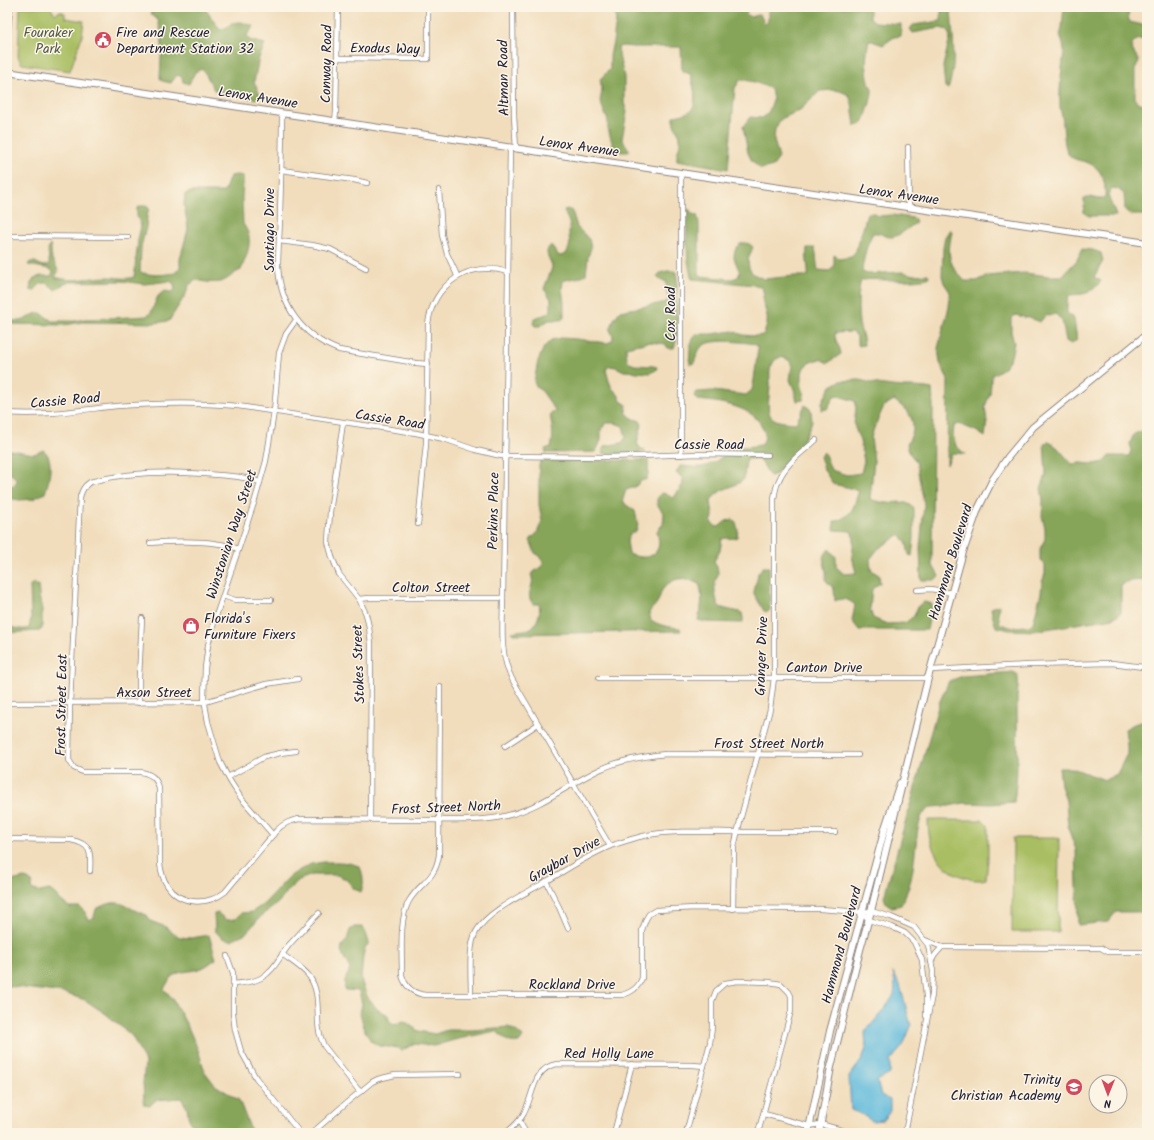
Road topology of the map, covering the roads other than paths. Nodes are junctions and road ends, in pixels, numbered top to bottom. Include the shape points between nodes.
1 (9, 7) edge
2 (338, 7) edge
3 (428, 7) edge
4 (513, 7) edge
5 (7, 31) edge
6 (337, 58) junction
7 (7, 72) edge
8 (282, 113) junction
9 (335, 121) junction
10 (908, 147) dead end
11 (513, 148) junction
12 (281, 170) junction
13 (681, 173) junction
14 (367, 183) dead end
15 (439, 190) dead end
16 (908, 208) junction
17 (7, 236) edge
18 (128, 237) dead end
19 (279, 241) junction
20 (1147, 243) edge
21 (366, 268) dead end
22 (508, 272) junction
23 (457, 276) junction
24 (296, 320) junction
25 (1147, 334) edge
26 (428, 364) junction
27 (274, 412) junction
28 (7, 414) edge
29 (343, 423) junction
30 (426, 435) junction
31 (816, 440) dead end
32 (681, 455) junction
33 (768, 455) dead end
34 (505, 456) junction
35 (260, 482) junction
36 (418, 524) dead end
37 (150, 543) dead end
38 (238, 549) junction
39 (917, 590) dead end
40 (952, 593) junction
41 (223, 596) junction
42 (503, 598) junction
43 (359, 599) junction
44 (271, 600) dead end
45 (142, 618) dead end
46 (1147, 668) edge
47 (931, 670) junction
48 (599, 678) dead end
49 (774, 678) junction
50 (928, 678) junction
51 (298, 679) dead end
52 (440, 686) dead end
53 (205, 702) junction
54 (7, 703) edge
55 (70, 703) junction
56 (139, 703) junction
57 (538, 724) junction
58 (505, 746) dead end
59 (296, 751) dead end
60 (758, 754) junction
61 (858, 755) dead end
62 (906, 767) junction
63 (228, 777) junction
64 (574, 784) junction
65 (370, 820) junction
66 (440, 820) junction
67 (738, 832) junction
68 (835, 832) dead end
69 (273, 835) junction
70 (7, 839) edge
71 (610, 846) junction
72 (90, 871) dead end
73 (546, 881) junction
74 (200, 902) joint
75 (733, 909) junction
76 (872, 911) junction
77 (862, 912) junction
78 (319, 913) dead end
79 (869, 920) junction
80 (568, 928) dead end
81 (924, 939) junction
82 (942, 947) junction
83 (1147, 952) edge
84 (282, 954) junction
85 (226, 956) dead end
86 (932, 962) junction
87 (233, 984) junction
88 (471, 994) junction
89 (926, 1026) junction
90 (632, 1064) junction
91 (704, 1066) junction
92 (460, 1074) dead end
93 (360, 1092) junction
94 (764, 1114) junction
95 (519, 1121) junction
96 (820, 1124) junction
97 (809, 1126) junction
98 (300, 1133) edge
99 (312, 1133) edge
100 (506, 1133) edge
101 (526, 1133) edge
102 (614, 1133) edge
103 (686, 1133) edge
104 (758, 1133) edge
105 (808, 1133) edge
106 (818, 1133) edge
107 (852, 1133) edge
108 (905, 1133) edge

1 - 5 street
2 - 6 street, Conway Road
3 - 6 street, Exodus Way via 428,59
4 - 11 street, Altman Road
6 - 9 street, Conway Road
7 - 8 street, Lenox Avenue
8 - 9 street, Lenox Avenue
8 - 12 street, Santiago Drive
9 - 11 street, Lenox Avenue
10 - 16 street
11 - 13 street, Lenox Avenue
11 - 22 street, Perkins Place
12 - 14 street
12 - 19 street, Santiago Drive
13 - 16 street, Lenox Avenue
13 - 32 street, Cox Road
15 - 23 street via 442,235
16 - 20 street, Lenox Avenue
17 - 18 street
19 - 21 street via 330,249
19 - 24 street, Santiago Drive via 280,278 285,299
22 - 23 street via 483,268
22 - 34 street, Perkins Place
23 - 26 street via 432,307 428,324
24 - 26 street, Santiago Drive via 321,342 339,350
24 - 27 street, Winstonian Way Street via 286,334 279,353
25 - 40 street, Hammond Boulevard via 1033,427 1008,457 978,509
26 - 30 street
27 - 28 street, Cassie Road via 221,404 183,403 118,406 34,415
27 - 29 street, Cassie Road
27 - 35 street, Winstonian Way Street
29 - 30 street, Cassie Road
29 - 43 street, Stokes Street via 328,542 339,574
30 - 34 street, Cassie Road via 487,454
30 - 36 street
31 - 49 street, Granger Drive via 784,471 774,499
32 - 33 street, Cassie Road
32 - 34 street, Cassie Road
34 - 42 street, Perkins Place
35 - 38 street, Winstonian Way Street
35 - 55 street, Frost Street East via 225,475 167,473 98,480 82,490
37 - 38 street via 202,542 228,545
38 - 41 street, Winstonian Way Street
39 - 40 street via 931,589
40 - 47 street, Hammond Boulevard
41 - 44 street via 235,600
41 - 53 street, Winstonian Way Street via 208,645
42 - 43 street, Colton Street
42 - 57 street, Perkins Place via 504,657 512,680
43 - 65 street, Stokes Street via 366,614 371,644
45 - 56 street
46 - 47 street via 1112,663
47 - 50 street, Hammond Boulevard
48 - 49 street, Canton Drive
49 - 50 street, Canton Drive
49 - 60 street, Granger Drive via 770,709
50 - 62 street, Hammond Boulevard
51 - 53 street, Axson Street via 266,684
52 - 66 street
53 - 56 street, Axson Street
53 - 63 street, Winstonian Way Street via 212,736
54 - 55 street, Axson Street
55 - 56 street, Axson Street
55 - 74 street, Frost Street East via 70,764 83,772 141,772 154,777 159,789 162,876 176,894
57 - 58 street
57 - 64 street, Perkins Place
59 - 63 street via 264,757
60 - 61 street, Frost Street North
60 - 64 street, Frost Street North via 666,754 637,758 602,769
60 - 67 street, Granger Drive
62 - 76 street, Hammond Boulevard
62 - 77 street, Hammond Boulevard via 887,821
63 - 69 street, Winstonian Way Street via 241,798
64 - 66 street, Frost Street North via 544,801 509,815 485,819
64 - 71 street, Perkins Place
65 - 66 street, Frost Street North
65 - 69 street, Frost Street North via 299,819 286,823
66 - 88 street, Rockland Drive via 436,868 431,877 412,896 403,916 402,975 404,982 417,993
67 - 68 street, Graybar Drive
67 - 71 street, Graybar Drive via 662,833
67 - 75 street, Granger Drive via 734,847
69 - 74 street, Frost Street North via 225,892 212,900
70 - 72 street via 78,841 89,850
71 - 73 street, Graybar Drive
73 - 80 street
73 - 88 street, Graybar Drive via 483,921 473,939
75 - 77 street, Rockland Drive via 820,909
75 - 88 street, Rockland Drive via 656,910 649,914 642,930 642,978 638,986 629,993
76 - 77 street, Rockland Drive
76 - 79 street, Hammond Boulevard
76 - 81 street, Rockland Drive via 892,916 914,927
77 - 79 street
77 - 97 street, Hammond Boulevard via 830,1031
78 - 84 street
79 - 89 street via 892,926 914,942 922,960
79 - 96 street, Hammond Boulevard via 831,1067
81 - 82 street
81 - 86 street
82 - 83 street via 1101,948 1108,952
82 - 86 street
84 - 87 street via 273,967 260,978
84 - 93 street via 302,969 314,984 321,1040
85 - 87 street via 233,973
86 - 89 street via 932,995
87 - 98 street via 235,1030 244,1058 263,1087
89 - 108 street
90 - 91 street, Red Holly Lane
90 - 95 street, Red Holly Lane via 548,1066 538,1076 528,1105
90 - 102 street
91 - 94 street via 712,1027 712,1001 719,987 725,983 738,981 781,984 789,992 792,1000 791,1011
91 - 103 street
92 - 93 street via 390,1076 372,1082
93 - 99 street
94 - 97 street
94 - 104 street
95 - 100 street, Red Holly Lane
95 - 101 street
96 - 97 street
96 - 106 street, Hammond Boulevard
96 - 107 street
97 - 105 street, Hammond Boulevard
97 - 106 street

